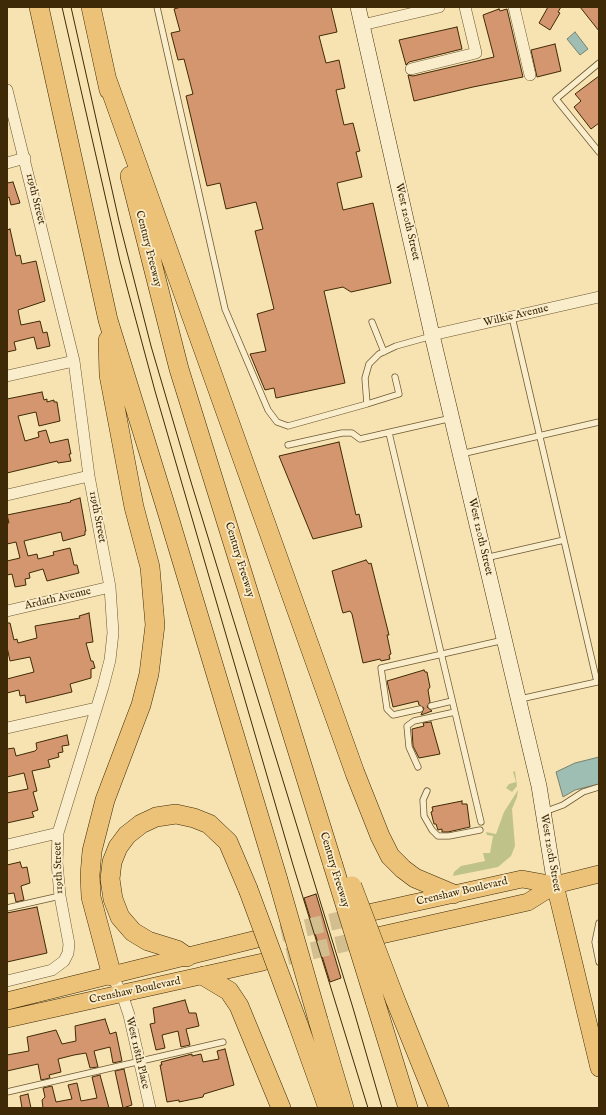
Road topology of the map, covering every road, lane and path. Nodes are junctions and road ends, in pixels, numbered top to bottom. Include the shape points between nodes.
1 (39, 7) edge
2 (91, 7) edge
3 (157, 7) edge
4 (358, 7) edge
5 (439, 7) edge
6 (465, 7) edge
7 (514, 7) edge
8 (362, 25) junction
9 (599, 63) edge
10 (412, 69) dead end
11 (530, 76) dead end
12 (106, 77) junction
13 (7, 90) edge
14 (599, 152) edge
15 (26, 158) junction
16 (7, 162) edge
17 (599, 297) edge
18 (512, 317) junction
19 (108, 320) junction
20 (372, 322) dead end
21 (432, 336) junction
22 (384, 352) junction
23 (74, 361) junction
24 (7, 376) edge
25 (395, 377) dead end
26 (367, 404) junction
27 (452, 418) junction
28 (599, 422) edge
29 (389, 433) junction
30 (540, 436) junction
31 (288, 445) dead end
32 (460, 454) junction
33 (89, 476) junction
34 (7, 495) edge
35 (564, 540) junction
36 (485, 558) junction
37 (110, 587) junction
38 (7, 611) edge
39 (504, 640) junction
40 (441, 655) junction
41 (519, 700) junction
42 (452, 701) junction
43 (431, 706) dead end
44 (96, 708) junction
45 (420, 709) dead end
46 (455, 712) junction
47 (7, 728) edge
48 (418, 767) dead end
49 (599, 787) edge
50 (427, 791) dead end
51 (543, 812) junction
52 (481, 822) dead end
53 (480, 830) dead end
54 (58, 833) junction
55 (7, 845) edge
56 (338, 865) junction
57 (599, 874) edge
58 (555, 885) junction
59 (453, 894) junction
60 (60, 896) junction
61 (7, 908) edge
62 (368, 913) tunnel mouth
63 (599, 923) edge
64 (377, 936) tunnel mouth
65 (257, 939) tunnel mouth
66 (187, 956) junction
67 (263, 962) tunnel mouth
68 (599, 962) edge
69 (112, 976) junction
70 (204, 976) junction
71 (7, 981) edge
72 (122, 994) junction
73 (7, 1001) edge
74 (7, 1019) edge
75 (223, 1042) dead end
76 (139, 1060) junction
77 (599, 1068) edge
78 (7, 1092) edge
79 (150, 1108) edge
80 (280, 1108) edge
81 (328, 1108) edge
82 (344, 1108) edge
83 (408, 1108) edge
84 (439, 1108) edge

1 - 19 highway
2 - 12 highway, Century Freeway
3 - 26 lane via 225,309 268,410 277,422 288,426
4 - 8 street, West 120th Street
5 - 8 street
6 - 10 street via 476,53
7 - 11 street
8 - 21 street, West 120th Street
9 - 14 lane via 556,99
12 - 56 highway, Century Freeway via 179,369 308,785
12 - 59 highway via 355,773 380,836 390,856 403,869 415,878
13 - 15 street, 119th Street
15 - 16 street
15 - 23 street, 119th Street
17 - 18 street, Wilkie Avenue
18 - 21 street, Wilkie Avenue
18 - 30 lane
19 - 69 highway via 109,375 134,507 150,567 155,625 149,674 141,705 105,800 92,851 92,897
19 - 82 highway, bridge via 168,510
20 - 22 lane
21 - 22 lane
21 - 27 street, West 120th Street
22 - 26 lane via 369,364 365,378
23 - 24 street
23 - 33 street, 119th Street
25 - 26 lane via 399,394
27 - 29 lane
27 - 32 street, West 120th Street
28 - 30 lane
29 - 31 lane via 360,439 352,433 342,433
29 - 40 lane
30 - 32 lane
30 - 35 lane
32 - 36 street, West 120th Street
33 - 34 street
33 - 37 street, 119th Street
35 - 36 lane
35 - 41 lane via 597,682
36 - 39 street, West 120th Street
37 - 38 street, Ardath Avenue
37 - 44 street, 119th Street via 113,633 110,660
39 - 40 lane
39 - 41 street, West 120th Street
40 - 42 lane
40 - 45 lane via 381,668 387,709 393,715
41 - 51 street, West 120th Street
42 - 43 lane
42 - 46 lane
44 - 47 street
44 - 54 street, 119th Street
46 - 48 lane via 414,721 407,726 409,747
46 - 52 lane
49 - 51 lane
50 - 53 lane via 423,800 424,816 438,836
51 - 58 street, West 120th Street
54 - 55 street
54 - 60 street, 119th Street
56 - 83 highway, Century Freeway, bridge via 375,1001
56 - 84 highway, bridge
57 - 58 main road, Crenshaw Boulevard
58 - 59 main road, Crenshaw Boulevard via 522,879
58 - 64 main road, Crenshaw Boulevard via 528,902
58 - 77 main road, West 120th Street
59 - 62 main road, Crenshaw Boulevard
60 - 61 lane
60 - 71 street, 119th Street via 69,944 64,961 52,970
63 - 68 lane via 595,942
65 - 66 main road, Crenshaw Boulevard
66 - 69 main road, Crenshaw Boulevard
66 - 81 highway, bridge via 177,950 148,941 133,932 120,917 113,899 110,879 112,862 118,847 127,835 156,817 176,814 209,824 228,842 248,889
67 - 70 main road, Crenshaw Boulevard
69 - 72 street, West 118th Place
69 - 73 main road, Crenshaw Boulevard
70 - 72 main road, Crenshaw Boulevard
70 - 80 highway via 229,991 239,1006
72 - 74 main road, Crenshaw Boulevard
72 - 76 street, West 118th Place
75 - 76 lane
76 - 78 lane
76 - 79 street, West 118th Place

